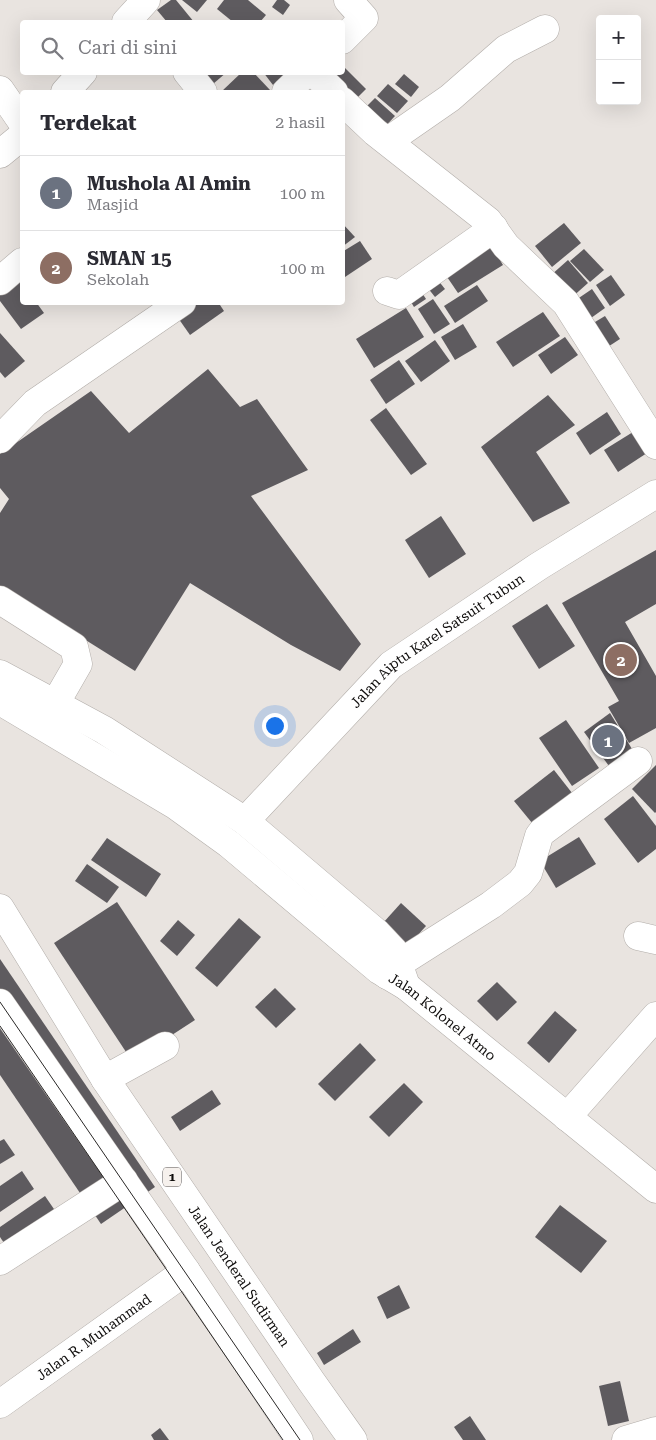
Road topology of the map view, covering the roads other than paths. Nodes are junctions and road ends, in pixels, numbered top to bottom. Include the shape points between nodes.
1 (348, 0) edge
2 (545, 29) dead end
3 (345, 37) edge
4 (80, 75) edge
5 (190, 75) edge
6 (304, 75) edge
7 (316, 75) edge
8 (0, 90) edge
9 (67, 90) edge
10 (202, 90) edge
11 (288, 90) edge
12 (332, 90) edge
13 (345, 104) edge
14 (20, 119) edge
15 (20, 138) edge
16 (388, 141) junction
17 (0, 154) edge
18 (494, 228) junction
19 (20, 264) edge
20 (0, 281) edge
21 (387, 291) dead end
22 (178, 305) edge
23 (0, 439) edge
24 (656, 445) edge
25 (656, 494) edge
26 (0, 600) edge
27 (0, 674) edge
28 (0, 701) edge
29 (55, 704) junction
30 (638, 761) dead end
31 (245, 821) junction
32 (0, 908) edge
33 (397, 975) junction
34 (3, 1013) edge
35 (656, 1016) edge
36 (165, 1046) dead end
37 (105, 1079) junction
38 (567, 1117) junction
39 (124, 1181) junction
40 (656, 1188) edge
41 (2, 1256) edge
42 (186, 1271) junction
43 (0, 1404) edge
44 (656, 1431) edge
45 (299, 1440) edge
46 (353, 1440) edge
47 (626, 1440) edge

1 - 3 main road via 364,18
2 - 16 main road via 506,49 450,98
4 - 9 main road
5 - 10 main road
6 - 11 main road
7 - 12 main road
8 - 14 main road
13 - 16 main road
15 - 17 main road
16 - 18 main road
18 - 21 main road via 399,295
18 - 24 main road via 506,246 566,303
19 - 20 main road
22 - 23 main road via 35,403
25 - 31 main road, Jalan Aiptu Karel Satsuit Tubun via 539,566 391,665
26 - 29 main road via 74,647 78,664
27 - 29 main road
28 - 33 main road, Jalan Kolonel Atmo via 174,806 229,844 379,970
29 - 31 main road via 104,730
30 - 33 main road via 542,832 528,874 520,883
31 - 33 main road via 377,933 394,952
32 - 37 main road, Jalan Jenderal Sudirman / 1
33 - 38 main road, Jalan Kolonel Atmo
34 - 39 main road
35 - 38 main road
36 - 37 main road
37 - 46 main road, Jalan Jenderal Sudirman / 1
38 - 40 main road, Jalan Kolonel Atmo
39 - 41 main road
39 - 42 main road
42 - 43 main road, Jalan R. Muhammad
42 - 45 main road
44 - 47 main road

